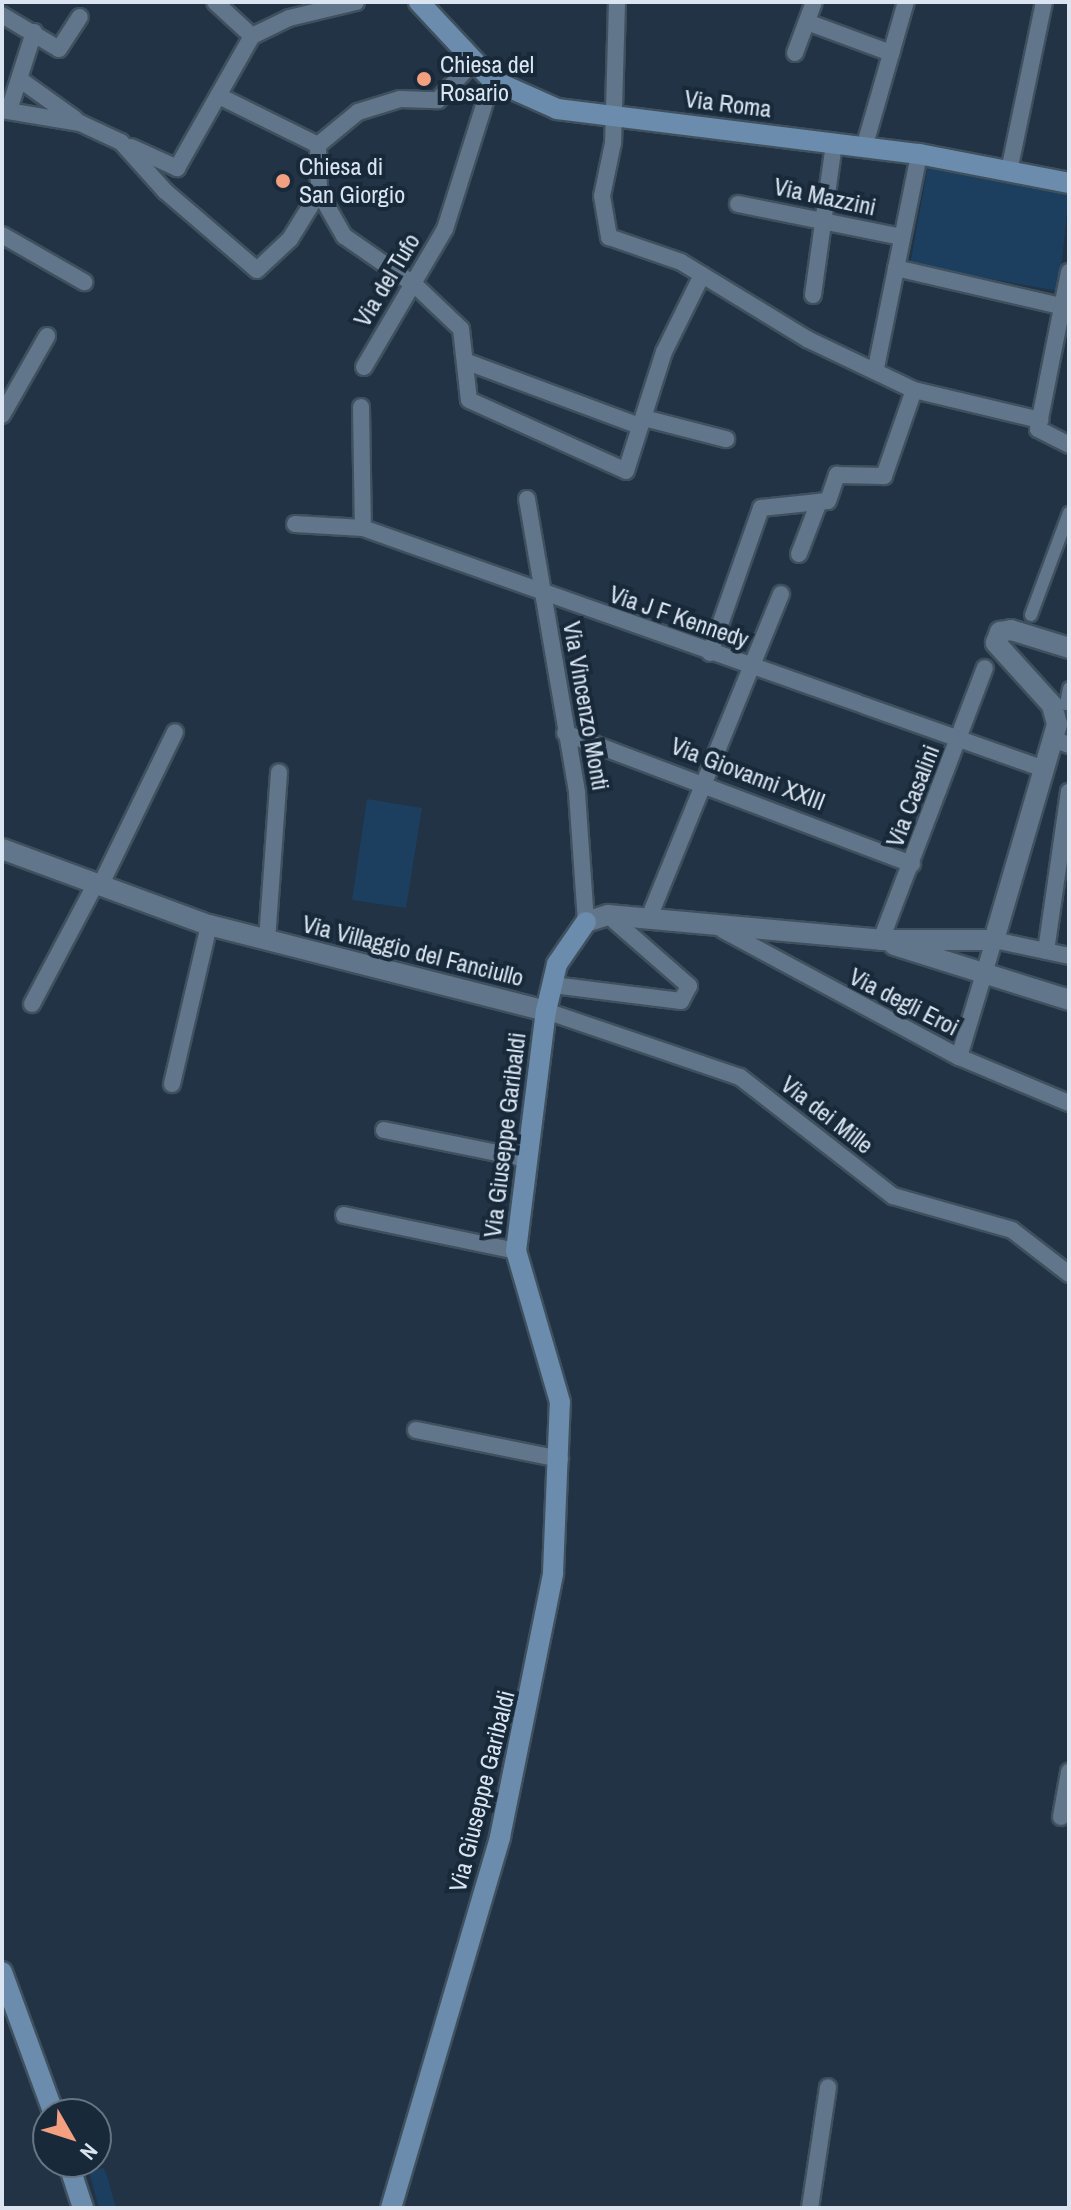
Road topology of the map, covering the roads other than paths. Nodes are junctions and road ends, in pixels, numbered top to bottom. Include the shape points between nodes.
1 (215, 2) edge
2 (356, 2) edge
3 (617, 2) edge
4 (814, 2) edge
5 (906, 2) edge
6 (1044, 2) edge
7 (427, 5) edge
8 (312, 6) edge
9 (2, 15) edge
10 (80, 17) dead end
11 (807, 22) junction
12 (34, 32) junction
13 (252, 36) junction
14 (795, 53) dead end
15 (891, 53) junction
16 (474, 61) junction
17 (492, 80) junction
18 (22, 81) junction
19 (221, 97) junction
20 (5, 110) edge
21 (610, 115) junction
22 (80, 123) junction
23 (121, 142) junction
24 (834, 144) junction
25 (318, 145) junction
26 (864, 148) junction
27 (919, 154) junction
28 (1009, 171) junction
29 (1069, 183) edge
30 (319, 192) junction
31 (738, 204) dead end
32 (823, 223) junction
33 (2, 235) edge
34 (902, 237) junction
35 (896, 268) junction
36 (1069, 272) edge
37 (702, 275) junction
38 (84, 282) dead end
39 (416, 286) junction
40 (813, 295) dead end
41 (1066, 305) edge
42 (47, 336) dead end
43 (470, 363) junction
44 (364, 367) dead end
45 (876, 368) junction
46 (914, 390) junction
47 (361, 407) dead end
48 (2, 415) edge
49 (1040, 420) junction
50 (641, 422) junction
51 (726, 439) dead end
52 (1069, 445) edge
53 (527, 499) dead end
54 (819, 502) junction
55 (1069, 513) edge
56 (295, 524) dead end
57 (363, 528) junction
58 (799, 554) dead end
59 (543, 594) junction
60 (781, 594) dead end
61 (1031, 615) dead end
62 (1069, 648) edge
63 (710, 653) junction
64 (752, 668) junction
65 (985, 668) dead end
66 (1069, 688) edge
67 (1066, 704) dead end
68 (175, 732) dead end
69 (565, 733) junction
70 (961, 740) junction
71 (1061, 742) edge
72 (1044, 769) junction
73 (279, 772) dead end
74 (704, 784) junction
75 (1069, 792) edge
76 (2, 849) edge
77 (912, 864) junction
78 (97, 886) junction
79 (608, 915) junction
80 (648, 920) junction
81 (586, 922) junction
82 (209, 925) junction
83 (723, 930) junction
84 (267, 940) junction
85 (881, 940) junction
86 (994, 940) junction
87 (1046, 951) junction
88 (1069, 956) edge
89 (983, 977) junction
90 (553, 985) junction
91 (1069, 1000) edge
92 (32, 1004) dead end
93 (546, 1011) junction
94 (959, 1057) junction
95 (172, 1084) dead end
96 (1069, 1103) edge
97 (384, 1130) dead end
98 (526, 1159) junction
99 (344, 1215) dead end
100 (516, 1251) junction
101 (1069, 1274) edge
102 (416, 1430) dead end
103 (560, 1459) junction
104 (1069, 1772) edge
105 (1061, 1817) dead end
106 (2, 1972) edge
107 (828, 2087) dead end
108 (48, 2098) edge
109 (73, 2178) edge
110 (83, 2208) edge
111 (391, 2208) edge
112 (810, 2208) edge

1 - 13 street
2 - 8 street
3 - 21 street
4 - 11 street
5 - 15 street
6 - 28 street
7 - 16 main road, Via Roma
8 - 13 street
9 - 12 street
10 - 12 street via 59,49
11 - 14 street
11 - 15 street
12 - 18 street
13 - 19 street
15 - 26 street
16 - 17 main road, Via Roma
16 - 25 street via 438,100 400,99 358,112
17 - 21 main road, Via Roma via 557,109
17 - 39 street, Via del Tufo via 445,229
18 - 20 street
18 - 22 street
19 - 23 street via 177,168
19 - 25 street
20 - 22 street
21 - 24 main road, Via Roma
21 - 37 street via 602,196 609,237
22 - 23 street
23 - 30 street via 165,191 257,270 290,239
24 - 26 main road, Via Roma
24 - 32 street
25 - 30 street
26 - 27 main road, Via Roma
27 - 28 main road, Via Roma
27 - 34 street
28 - 29 main road, Via Roma
30 - 39 street via 360,252
31 - 32 street, Via Mazzini
32 - 34 street, Via Mazzini
32 - 40 street
33 - 38 street
34 - 35 street
35 - 41 street
35 - 45 street
36 - 41 street
37 - 45 street via 807,339
37 - 50 street via 664,352
39 - 43 street via 461,329
39 - 44 street, Via del Tufo
41 - 49 street
42 - 48 street
43 - 50 street
43 - 50 street via 469,400 626,471
45 - 46 street
46 - 49 street
46 - 54 street via 884,476 837,475 828,501
47 - 57 street
49 - 52 street via 1049,438
50 - 51 street
53 - 59 street, Via Vincenzo Monti
54 - 58 street
54 - 63 street via 761,508
55 - 61 street
56 - 57 street, Via J F Kennedy
57 - 59 street, Via J F Kennedy
59 - 63 street, Via J F Kennedy
59 - 69 street, Via Vincenzo Monti
60 - 64 street
62 - 71 street via 1011,630 1000,632 996,643 1052,705
63 - 64 street, Via J F Kennedy
64 - 70 street, Via J F Kennedy
64 - 74 street
65 - 70 street, Via Casalini
66 - 67 street
68 - 78 street
69 - 74 street, Via Giovanni XXIII
69 - 81 street, Via Vincenzo Monti via 588,870
70 - 72 street, Via J F Kennedy
70 - 77 street, Via Casalini
71 - 72 street
72 - 86 street
73 - 84 street, Via Villaggio del Fanciullo
74 - 77 street, Via Giovanni XXIII
74 - 80 street
75 - 87 street
76 - 78 street, Via Villaggio del Fanciullo
77 - 85 street, Via Casalini
78 - 82 street, Via Villaggio del Fanciullo
78 - 92 street
79 - 80 street
79 - 81 street
79 - 90 street via 689,986 681,1001
80 - 83 street
81 - 90 main road, Via Giuseppe Garibaldi via 557,964
82 - 84 street, Via Villaggio del Fanciullo
82 - 95 street
83 - 85 street
83 - 94 street, Via degli Eroi
84 - 93 street, Via Villaggio del Fanciullo
85 - 86 street
85 - 89 street
86 - 87 street
86 - 89 street
87 - 88 street
89 - 91 street
89 - 94 street
90 - 93 main road, Via Giuseppe Garibaldi
93 - 98 main road, Via Giuseppe Garibaldi
93 - 101 street, Via dei Mille via 740,1077 893,1196 1012,1230
94 - 96 street, Via degli Eroi
97 - 98 street
98 - 100 main road, Via Giuseppe Garibaldi
99 - 100 street
100 - 103 main road, Via Giuseppe Garibaldi via 560,1402
102 - 103 street
103 - 111 main road, Via Giuseppe Garibaldi via 535,1689 500,1837
104 - 105 street
106 - 108 main road
107 - 112 street
109 - 110 main road

